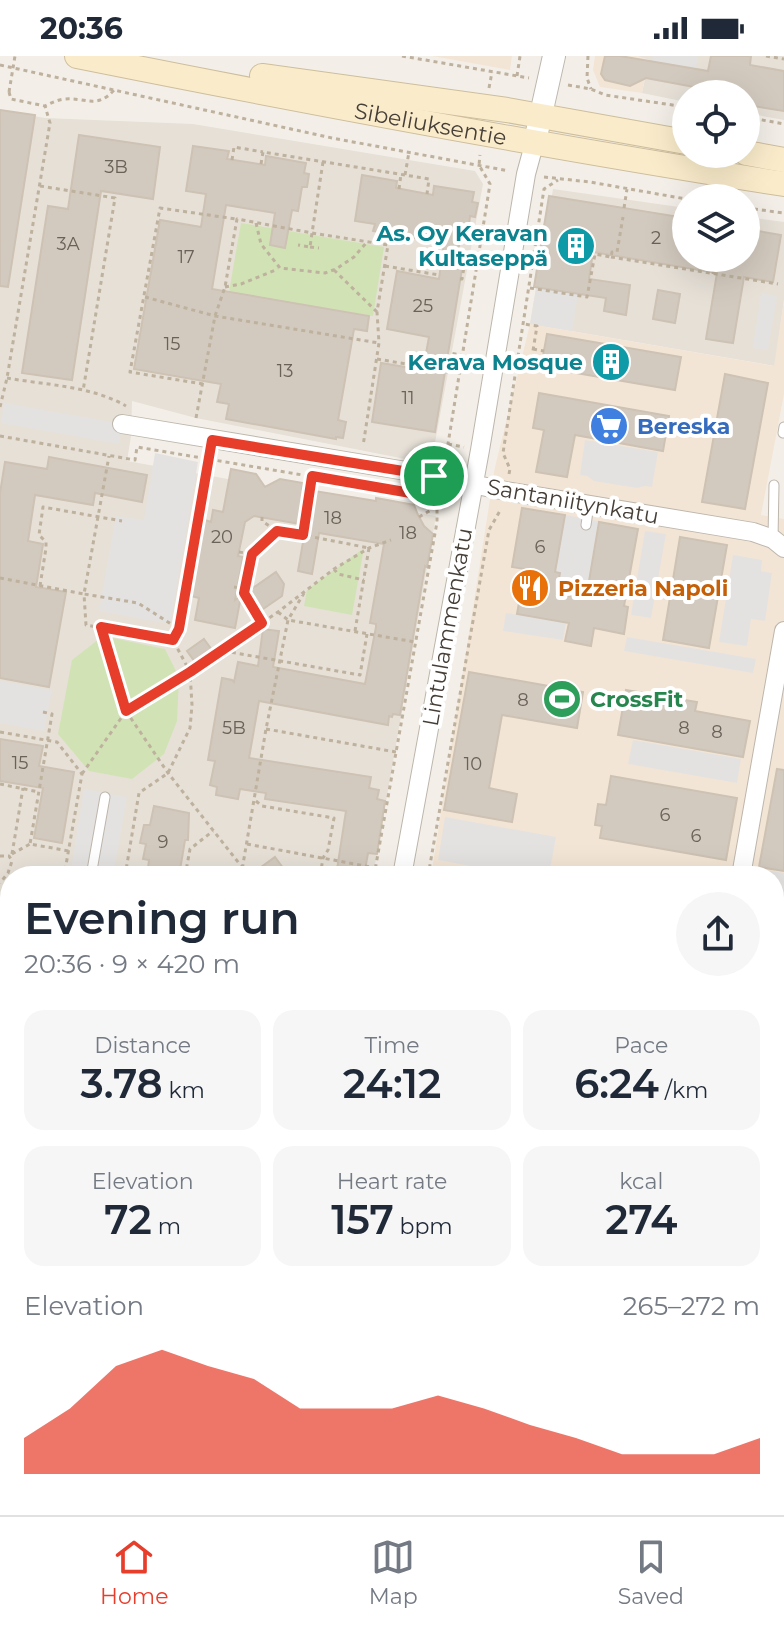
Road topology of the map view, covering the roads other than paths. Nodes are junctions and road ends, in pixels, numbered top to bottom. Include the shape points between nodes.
1 (77, 56) edge
2 (93, 56) edge
3 (554, 56) edge
4 (540, 116) junction
5 (672, 140) edge
6 (535, 141) junction
7 (760, 156) edge
8 (784, 160) edge
9 (784, 184) edge
10 (124, 415) road end
11 (473, 484) junction
12 (774, 485) dead end
13 (589, 505) junction
14 (586, 525) dead end
15 (779, 544) edge
16 (784, 631) edge
17 (778, 696) edge
18 (105, 797) dead end
19 (93, 866) edge
20 (404, 866) edge
21 (743, 866) edge

1 - 6 main road, Sibeliuksentie
2 - 4 main road, Sibeliuksentie
3 - 4 street
4 - 5 main road, Sibeliuksentie
4 - 6 street
6 - 9 main road, Sibeliuksentie
6 - 11 street, Lintulammenkatu
7 - 8 main road
10 - 11 street, Santaniitynkatu via 212,440
11 - 13 street, Santaniitynkatu
11 - 20 street, Lintulammenkatu
12 - 15 lane
13 - 14 lane
13 - 15 street, Santaniitynkatu via 753,532
16 - 17 street
17 - 21 street
18 - 19 lane

